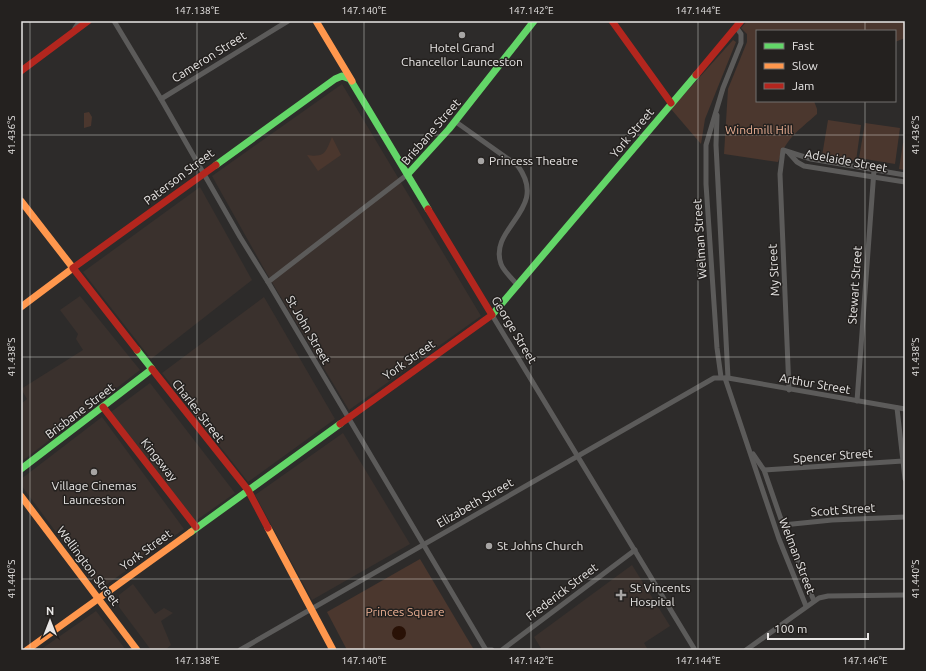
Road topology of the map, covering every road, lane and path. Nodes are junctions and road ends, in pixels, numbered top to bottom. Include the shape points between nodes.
1 (80, 21) edge
2 (88, 21) edge
3 (114, 21) edge
4 (288, 21) edge
5 (316, 21) edge
6 (534, 21) edge
7 (612, 21) edge
8 (741, 21) edge
9 (736, 27) junction
10 (69, 36) junction
11 (338, 58) junction
12 (21, 71) edge
13 (335, 79) junction
14 (353, 82) junction
15 (161, 98) junction
16 (719, 101) junction
17 (671, 103) junction
18 (456, 122) junction
19 (786, 151) junction
20 (811, 160) junction
21 (822, 161) junction
22 (841, 164) junction
23 (810, 167) junction
24 (821, 169) junction
25 (874, 170) junction
26 (204, 172) junction
27 (840, 172) junction
28 (408, 174) junction
29 (905, 175) edge
30 (873, 177) junction
31 (905, 182) edge
32 (21, 201) edge
33 (73, 268) junction
34 (268, 282) junction
35 (518, 286) junction
36 (21, 307) edge
37 (492, 315) junction
38 (152, 369) junction
39 (725, 378) junction
40 (789, 390) junction
41 (857, 401) junction
42 (103, 407) junction
43 (897, 408) junction
44 (905, 409) edge
45 (348, 417) junction
46 (749, 445) junction
47 (577, 455) junction
48 (903, 461) junction
49 (21, 469) edge
50 (764, 470) junction
51 (905, 479) edge
52 (248, 490) junction
53 (21, 496) edge
54 (905, 517) edge
55 (783, 525) junction
56 (196, 527) junction
57 (422, 545) junction
58 (635, 550) junction
59 (905, 595) edge
60 (98, 598) junction
61 (814, 601) junction
62 (806, 606) junction
63 (311, 609) junction
64 (26, 650) edge
65 (137, 650) edge
66 (240, 650) edge
67 (333, 650) edge
68 (486, 650) edge
69 (492, 650) edge
70 (502, 650) edge
71 (695, 650) edge
72 (746, 650) edge

1 - 10 street
2 - 10 main road
3 - 15 street, St John Street
4 - 15 street, Cameron Street
5 - 11 main road, George Street
6 - 18 main road, Brisbane Street
7 - 17 main road
8 - 9 main road, York Street
9 - 16 street, Welman Street via 741,34 741,43
9 - 17 main road, York Street
10 - 12 main road
11 - 13 main road via 339,68
11 - 14 main road, George Street
13 - 14 main road via 345,76
13 - 26 main road, Paterson Street
14 - 28 main road, George Street
15 - 26 street, St John Street
16 - 39 street, Welman Street via 716,145
16 - 39 street, Welman Street via 707,138 706,162 717,348
17 - 35 main road, York Street
18 - 28 main road, Brisbane Street
18 - 35 street via 518,166 523,173 527,184 526,200 520,215 506,232 500,258 504,269
19 - 20 street, Adelaide Street
19 - 23 street, Adelaide Street via 799,164
19 - 40 street, My Street via 780,174
20 - 21 street, Adelaide Street
20 - 23 street
21 - 22 street, Adelaide Street
21 - 24 street
22 - 25 street, Adelaide Street
22 - 27 street
23 - 24 street, Adelaide Street
24 - 27 street, Adelaide Street
25 - 29 street, Adelaide Street
25 - 30 street, Stewart Street
26 - 33 main road, Paterson Street
26 - 34 street, St John Street via 237,233
27 - 30 street, Adelaide Street
28 - 34 street, Brisbane Street
28 - 37 main road, George Street
30 - 31 street, Adelaide Street
30 - 41 street, Stewart Street
32 - 33 main road, Charles Street
33 - 36 main road, Paterson Street
33 - 38 main road, Charles Street
34 - 45 street, St John Street
35 - 37 main road, York Street
37 - 45 main road, York Street
37 - 47 street, George Street
38 - 42 main road, Brisbane Street
38 - 52 main road, Charles Street
39 - 40 street, Arthur Street
39 - 46 street, Welman Street
39 - 47 street, Elizabeth Street via 714,378 693,388
40 - 41 street, Arthur Street
41 - 43 street, Arthur Street
42 - 49 main road, Brisbane Street
42 - 56 main road, Kingsway
43 - 44 street, Arthur Street
43 - 48 street
45 - 52 main road, York Street
45 - 57 street, St John Street
46 - 50 street, Welman Street
46 - 62 street, Welman Street via 779,539
47 - 57 street, Elizabeth Street
47 - 58 street, George Street
48 - 50 street, Spencer Street
48 - 51 street
50 - 55 street, Welman Street
52 - 56 main road, York Street
52 - 63 main road, Charles Street
53 - 60 main road, Wellington Street
54 - 55 street, Scott Street
55 - 61 street, Welman Street
56 - 60 main road, York Street
57 - 63 street, Elizabeth Street
57 - 68 street, St John Street
58 - 70 street, Frederick Street
58 - 71 street, George Street
59 - 61 street via 828,596
60 - 64 main road, York Street
60 - 65 main road, Wellington Street
61 - 62 street
62 - 72 street
63 - 66 street, Elizabeth Street
63 - 67 main road, Charles Street
68 - 69 street

